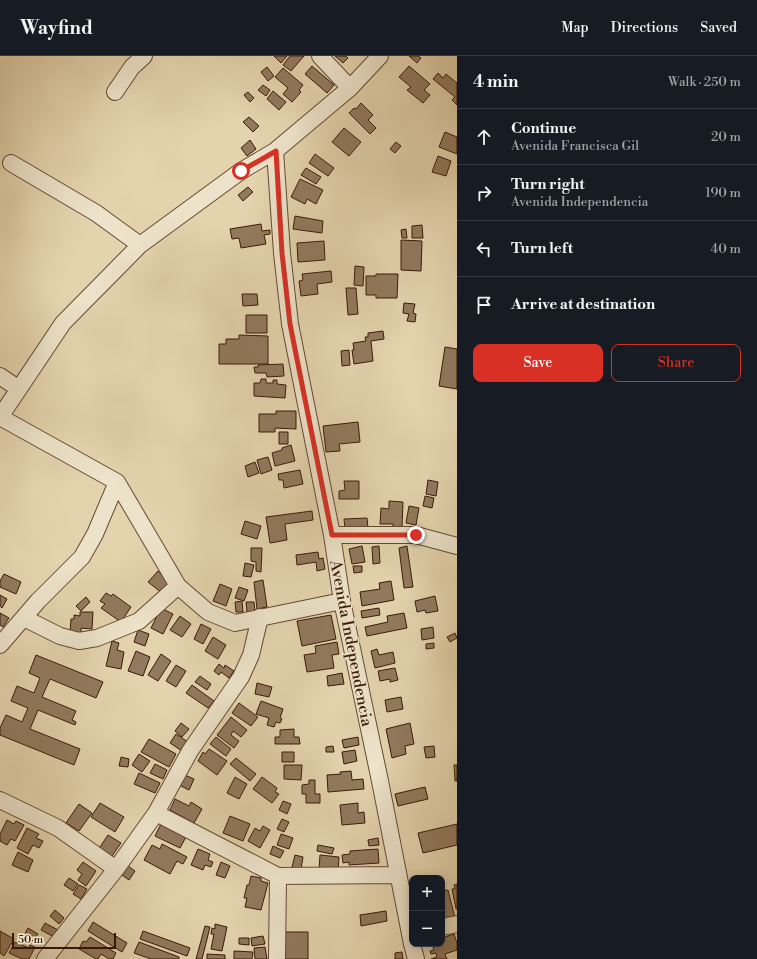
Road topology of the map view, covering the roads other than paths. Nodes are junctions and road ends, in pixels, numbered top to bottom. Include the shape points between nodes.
1 (144, 56) edge
2 (320, 56) edge
3 (380, 56) edge
4 (350, 88) junction
5 (115, 92) dead end
6 (276, 151) junction
7 (11, 164) dead end
8 (140, 246) junction
9 (0, 376) edge
10 (19, 389) junction
11 (0, 417) edge
12 (117, 482) junction
13 (332, 535) junction
14 (457, 546) edge
15 (178, 586) junction
16 (342, 600) junction
17 (260, 617) junction
18 (24, 618) junction
19 (0, 645) edge
20 (0, 800) edge
21 (156, 813) junction
22 (116, 869) junction
23 (398, 875) junction
24 (278, 876) junction
25 (457, 924) edge
26 (445, 926) edge
27 (409, 930) edge
28 (413, 947) edge
29 (45, 959) edge
30 (277, 959) edge
31 (416, 959) edge

1 - 5 street via 132,67
2 - 4 street
3 - 4 street
4 - 6 street
6 - 8 street via 241,171
6 - 13 street, Avenida Independencia via 282,253 290,324
7 - 8 street via 96,213
8 - 10 street via 63,323
9 - 10 street
10 - 11 street
11 - 12 street
12 - 15 street
12 - 18 street via 82,557 38,600
13 - 14 street via 416,535
13 - 16 street, Avenida Independencia
15 - 17 street via 208,612 235,623
15 - 18 street via 139,622 79,642 60,636
16 - 17 street
16 - 23 street, Avenida Independencia
17 - 21 street via 252,655 241,677 190,751
18 - 19 street
20 - 22 street via 58,828
21 - 22 street
21 - 24 street
22 - 29 street
23 - 24 street
23 - 27 street, Avenida Independencia
24 - 30 street
25 - 26 street
28 - 31 street, Avenida Independencia

